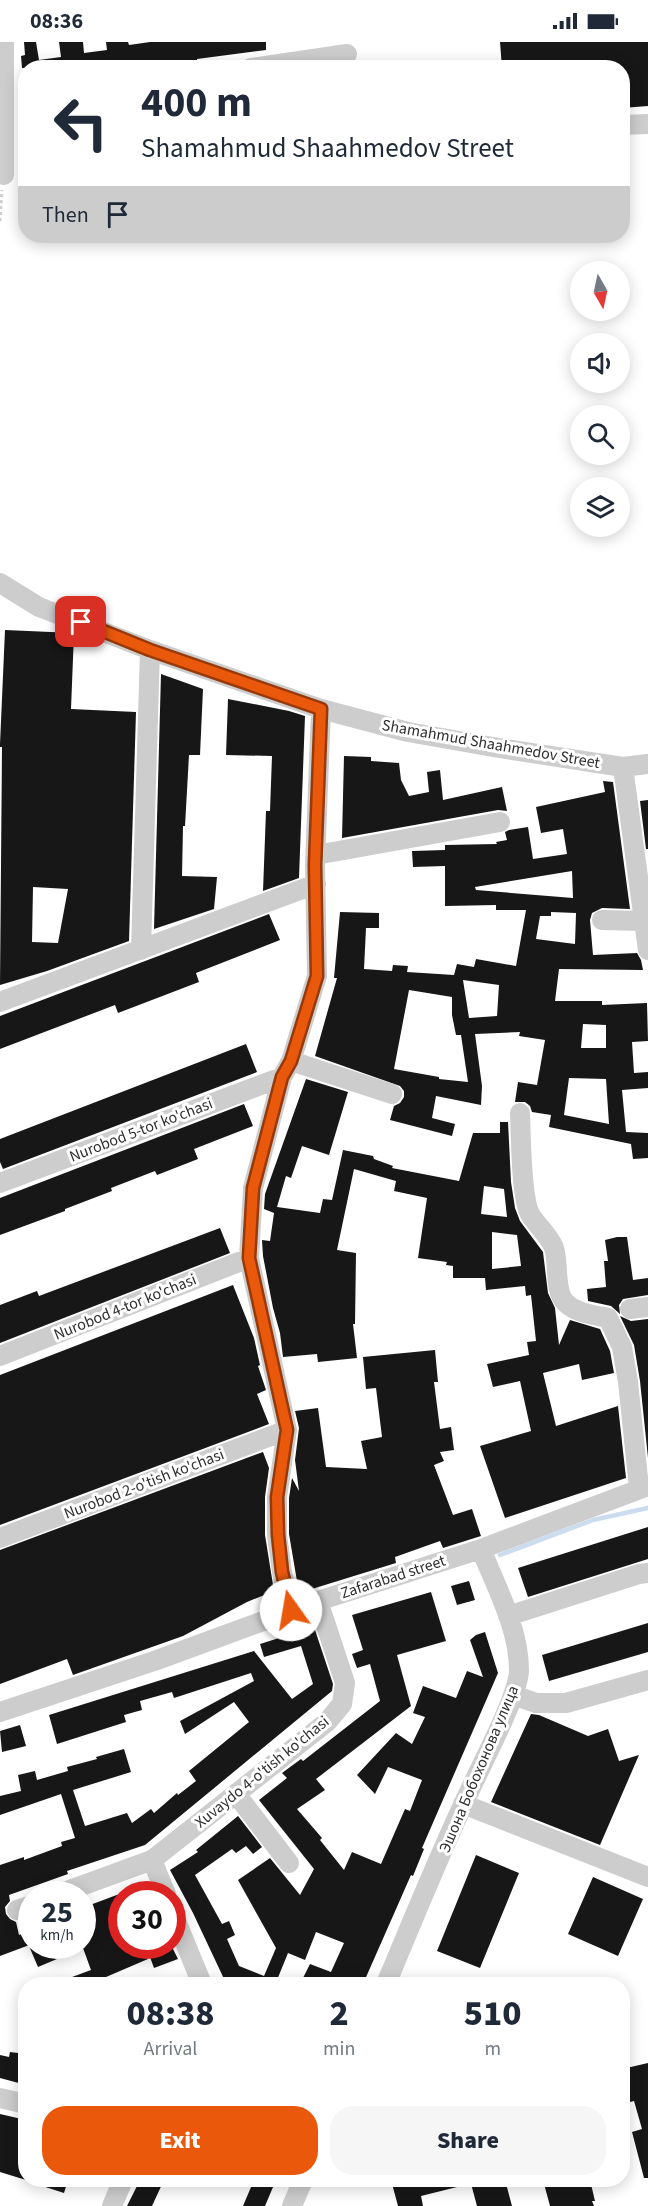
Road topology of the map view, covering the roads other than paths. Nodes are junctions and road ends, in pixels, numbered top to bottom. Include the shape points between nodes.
1 (4, 42) edge
2 (347, 54) dead end
3 (306, 60) edge
4 (648, 124) edge
5 (630, 125) edge
6 (4, 175) road end
7 (0, 583) edge
8 (150, 650) junction
9 (321, 709) junction
10 (648, 764) edge
11 (624, 767) junction
12 (500, 822) dead end
13 (316, 855) junction
14 (316, 884) junction
15 (602, 920) dead end
16 (644, 921) junction
17 (141, 950) junction
18 (648, 950) edge
19 (0, 1002) edge
20 (287, 1069) junction
21 (392, 1094) dead end
22 (520, 1113) dead end
23 (0, 1183) edge
24 (249, 1258) junction
25 (0, 1356) edge
26 (287, 1430) junction
27 (644, 1487) edge
28 (0, 1538) edge
29 (480, 1549) junction
30 (648, 1573) edge
31 (318, 1601) junction
32 (291, 1610) junction
33 (508, 1617) junction
34 (648, 1680) edge
35 (513, 1695) junction
36 (0, 1712) edge
37 (236, 1794) junction
38 (463, 1804) junction
39 (152, 1860) junction
40 (289, 1863) dead end
41 (648, 1877) edge
42 (95, 1881) edge
43 (161, 1881) edge
44 (186, 1945) edge
45 (199, 1977) edge
46 (389, 1977) edge
47 (0, 2098) edge
48 (18, 2102) edge
49 (120, 2187) edge
50 (300, 2187) edge
51 (112, 2206) edge
52 (292, 2206) edge

1 - 6 street
2 - 3 street
4 - 5 street
7 - 8 street, Shamahmud Shaahmedov Street via 39,607
8 - 9 street, Shamahmud Shaahmedov Street
8 - 17 street
9 - 11 street, Shamahmud Shaahmedov Street via 408,732
9 - 13 street
10 - 11 street, Shamahmud Shaahmedov Street
11 - 16 street
12 - 13 street
13 - 14 street
14 - 17 street
14 - 20 street via 317,976
15 - 16 street
16 - 18 street
17 - 19 street
20 - 21 street
20 - 23 street, Nurobod 5-tor ko'chasi
20 - 24 street via 253,1188
22 - 27 street via 526,1198 530,1213 555,1251 560,1294 581,1311 608,1318 622,1347
24 - 25 street, Nurobod 4-tor ko'chasi
24 - 26 street
26 - 28 street, Nurobod 2-o'tish ko'chasi
26 - 32 street via 277,1497 282,1572
27 - 29 street, Zafarabad street
29 - 31 street, Zafarabad street
29 - 33 street, Эшона Бобохонова улица
30 - 33 street
31 - 32 street, Zafarabad street
31 - 37 street, Xuvaydo 4-o'tish ko'chasi via 345,1683 342,1704 327,1722
32 - 36 street, Zafarabad street
33 - 35 street, Эшона Бобохонова улица via 518,1650 519,1674
34 - 35 street via 566,1703 536,1703
35 - 38 street, Эшона Бобохонова улица
37 - 39 street, Xuvaydo 4-o'tish ko'chasi
37 - 40 street
38 - 41 street
38 - 46 street, Эшона Бобохонова улица
39 - 42 street, Xuvaydo 4-o'tish ko'chasi
39 - 43 street
44 - 45 street
47 - 48 street
49 - 51 street
50 - 52 street

